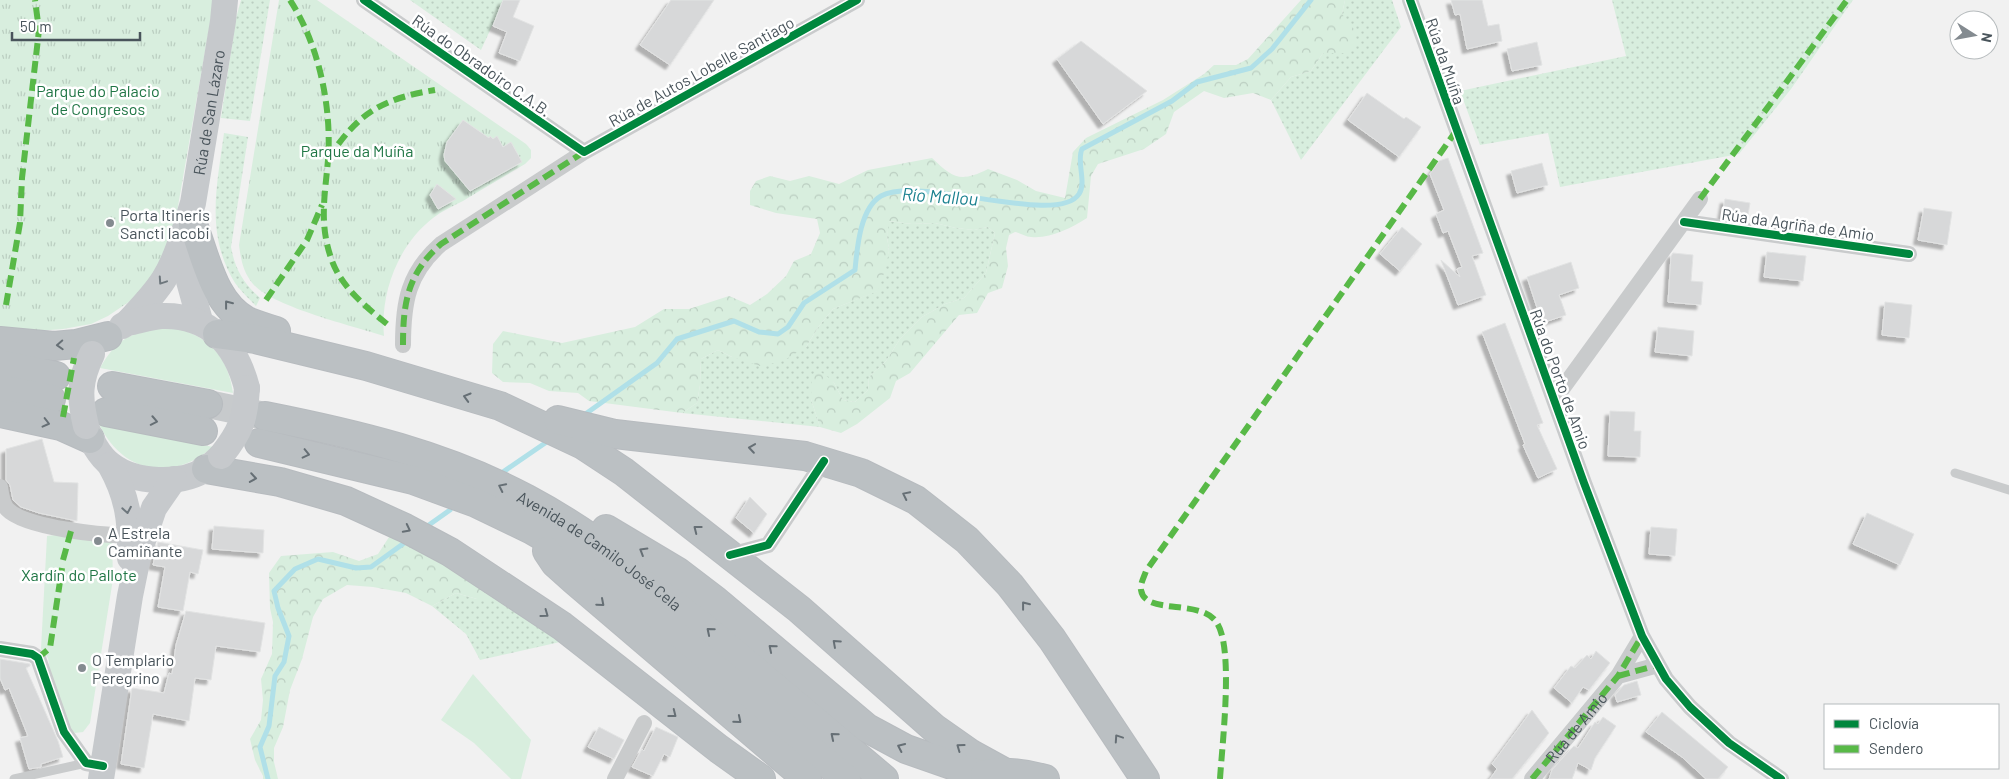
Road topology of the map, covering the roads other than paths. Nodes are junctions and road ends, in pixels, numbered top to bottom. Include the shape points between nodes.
1 (364, 0) edge
2 (857, 0) edge
3 (1410, 0) edge
4 (227, 7) edge
5 (1456, 131) joint
6 (584, 152) junction
7 (1700, 199) dead end
8 (193, 214) junction
9 (1684, 222) junction
10 (1909, 254) dead end
11 (208, 328) junction
12 (109, 337) junction
13 (0, 341) edge
14 (403, 345) dead end
15 (0, 364) edge
16 (366, 366) junction
17 (0, 389) edge
18 (1554, 400) junction
19 (208, 404) tunnel mouth
20 (500, 406) junction
21 (0, 413) edge
22 (99, 416) junction
23 (265, 416) tunnel mouth
24 (203, 432) tunnel mouth
25 (259, 443) tunnel mouth
26 (824, 461) junction
27 (214, 463) junction
28 (110, 465) junction
29 (1955, 473) dead end
30 (174, 479) junction
31 (0, 487) edge
32 (2009, 490) edge
33 (576, 527) junction
34 (532, 530) junction
35 (130, 536) junction
36 (730, 554) junction
37 (130, 596) junction
38 (1642, 636) junction
39 (0, 649) edge
40 (1658, 665) junction
41 (1618, 676) junction
42 (644, 723) dead end
43 (97, 769) edge
44 (983, 775) edge
45 (14, 779) edge
46 (614, 779) edge
47 (761, 779) edge
48 (807, 779) edge
49 (846, 779) edge
50 (884, 779) edge
51 (1045, 779) edge
52 (1145, 779) edge
53 (1532, 779) edge
54 (1781, 779) edge

1 - 6 street, Rúa do Obradoiro C.A.B.
2 - 6 street, Rúa de Autos Lobelle Santiago
3 - 5 street, Rúa da Muíña
4 - 8 main road, Rúa de San Lázaro
5 - 18 street, Rúa do Porto de Amio
6 - 14 street, Rúa de Autos Lobelle Santiago via 428,255 405,300
7 - 9 street, Rúa da Agriña de Amio
8 - 11 main road, Rúa de San Lázaro via 189,281
8 -> 12 main road, Rúa de San Lázaro via 164,279
16 -> 8 highway via 310,341 246,320 230,308 214,284
9 - 10 street, Rúa da Agriña de Amio
9 - 18 street, Rúa da Agriña de Amio
11 - 12 main road via 184,318 160,316
11 - 16 highway
11 - 27 main road, bridge via 229,347 242,367 247,388 245,413 235,438
12 -> 13 highway via 54,346
12 - 22 main road, bridge via 84,371 81,387 81,406
15 - 17 highway via 54,388
20 -> 16 highway
18 - 38 street, Rúa do Porto de Amio
19 - 22 highway
26 -> 20 highway via 740,447 615,434
36 -> 20 highway via 624,472 582,445
21 -> 22 highway via 61,426
22 -> 24 highway
22 - 28 main road
33 -> 23 highway, Avenida de Camilo José Cela via 528,499 445,462 355,435
25 -> 34 highway, Avenida de Camilo José Cela via 413,480 476,503
26 - 36 street via 768,545
52 -> 26 highway via 1052,639 1010,585 967,540 916,500 861,473
27 - 30 main road
27 -> 47 highway via 346,501 450,552 554,621
28 - 30 main road via 146,480
28 -> 35 main road via 128,506
29 - 32 lane
30 - 37 main road via 154,508 147,526
31 - 35 street via 4,505 19,516 71,531
44 -> 33 highway via 886,740 678,572 603,527
50 -> 33 highway, Avenida de Camilo José Cela via 662,590
34 -> 48 highway via 561,569
34 - 49 highway, Avenida de Camilo José Cela via 571,554 652,616
35 - 37 main road
44 -> 36 highway via 971,754 934,728
37 - 43 main road
38 - 40 street, Rúa do Porto de Amio
38 - 41 street, Rúa de Amio
39 - 43 street via 32,654 38,658 64,732
40 - 41 street, Rúa de Amio
40 - 54 street, Rúa do Porto de Amio via 1690,707 1729,743
41 - 53 street, Rúa de Amio
42 - 46 street
43 - 45 lane
44 - 51 highway via 1026,774

